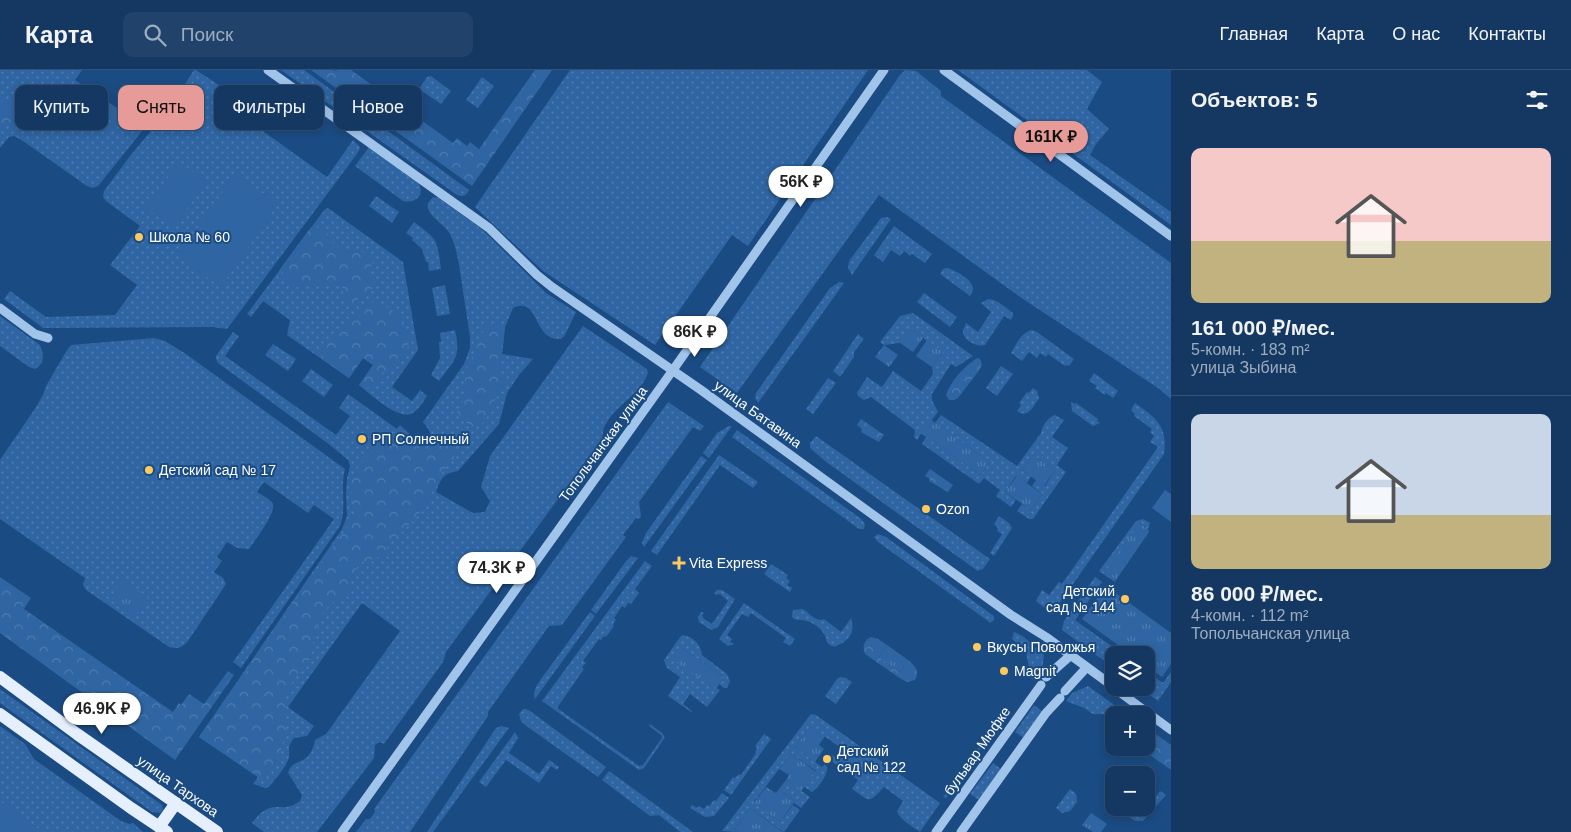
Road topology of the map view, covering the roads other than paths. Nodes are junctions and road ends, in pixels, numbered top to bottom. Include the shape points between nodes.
1 (268, 70) edge
2 (884, 70) edge
3 (944, 70) edge
4 (1171, 236) edge
5 (0, 308) edge
6 (48, 338) dead end
7 (673, 370) junction
8 (1071, 655) junction
9 (1087, 667) junction
10 (0, 677) edge
11 (1046, 677) dead end
12 (1105, 680) edge
13 (1041, 685) dead end
14 (1126, 696) edge
15 (0, 714) edge
16 (1171, 730) edge
17 (176, 803) junction
18 (163, 829) edge
19 (217, 832) edge
20 (342, 832) edge
21 (936, 832) edge
22 (961, 832) edge

1 - 7 street, улица Батавина via 489,228 537,276
2 - 7 street, Топольчанская улица
3 - 4 street
5 - 6 street via 36,334
7 - 8 street, улица Батавина
7 - 20 street, Топольчанская улица
8 - 9 street, улица Батавина
8 - 11 street
9 - 12 street, улица Батавина
9 - 22 street via 1046,713
10 - 17 main road, улица Тархова
13 - 21 street, бульвар Мюфке
14 - 16 street, улица Батавина
15 - 18 main road
17 - 18 main road
17 - 19 main road, улица Тархова

